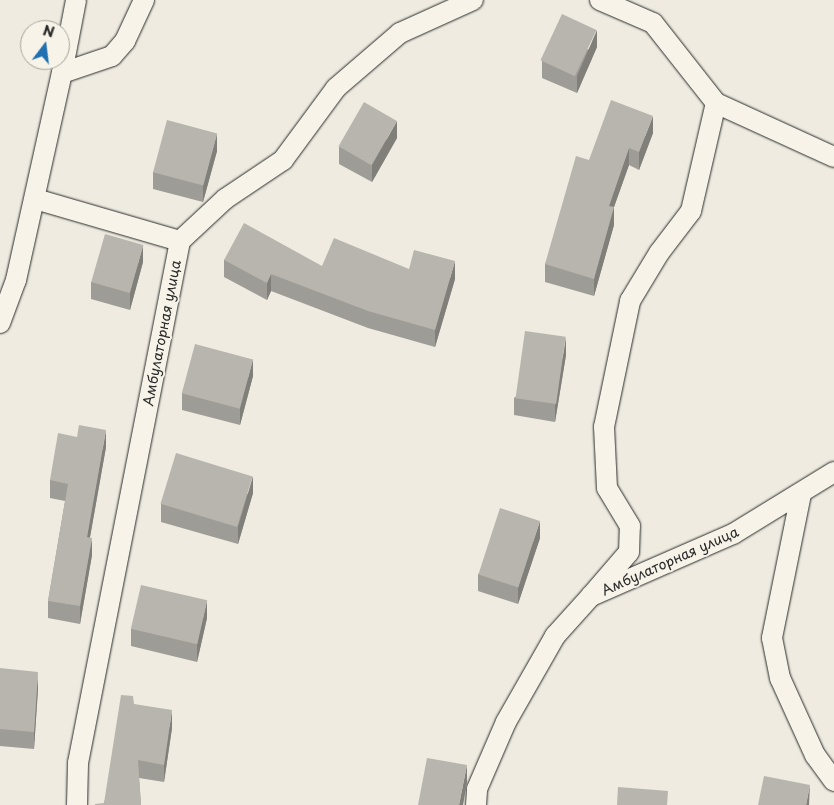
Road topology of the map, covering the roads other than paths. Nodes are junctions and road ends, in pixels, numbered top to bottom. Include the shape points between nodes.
1 (76, 0) edge
2 (144, 0) edge
3 (473, 0) edge
4 (600, 0) edge
5 (62, 73) junction
6 (716, 103) junction
7 (834, 157) edge
8 (35, 199) junction
9 (180, 241) junction
10 (0, 323) edge
11 (834, 472) edge
12 (801, 494) junction
13 (592, 596) junction
14 (834, 781) edge
15 (77, 805) edge
16 (476, 805) edge

1 - 5 lane
2 - 5 lane via 125,41 112,56
3 - 9 lane, Амбулаторная улица via 400,33 336,88 283,160 225,199
4 - 6 lane via 653,24
5 - 8 lane
6 - 7 lane
6 - 13 lane via 691,211 658,253 630,301 604,427 608,488 630,526 629,552
8 - 9 lane
8 - 10 lane via 16,280
9 - 15 lane, Амбулаторная улица via 78,763
11 - 12 lane, Амбулаторная улица
12 - 13 lane, Амбулаторная улица via 733,534
12 - 14 lane via 772,638 780,678 815,755
13 - 16 lane, Амбулаторная улица via 555,636 506,722 477,789

